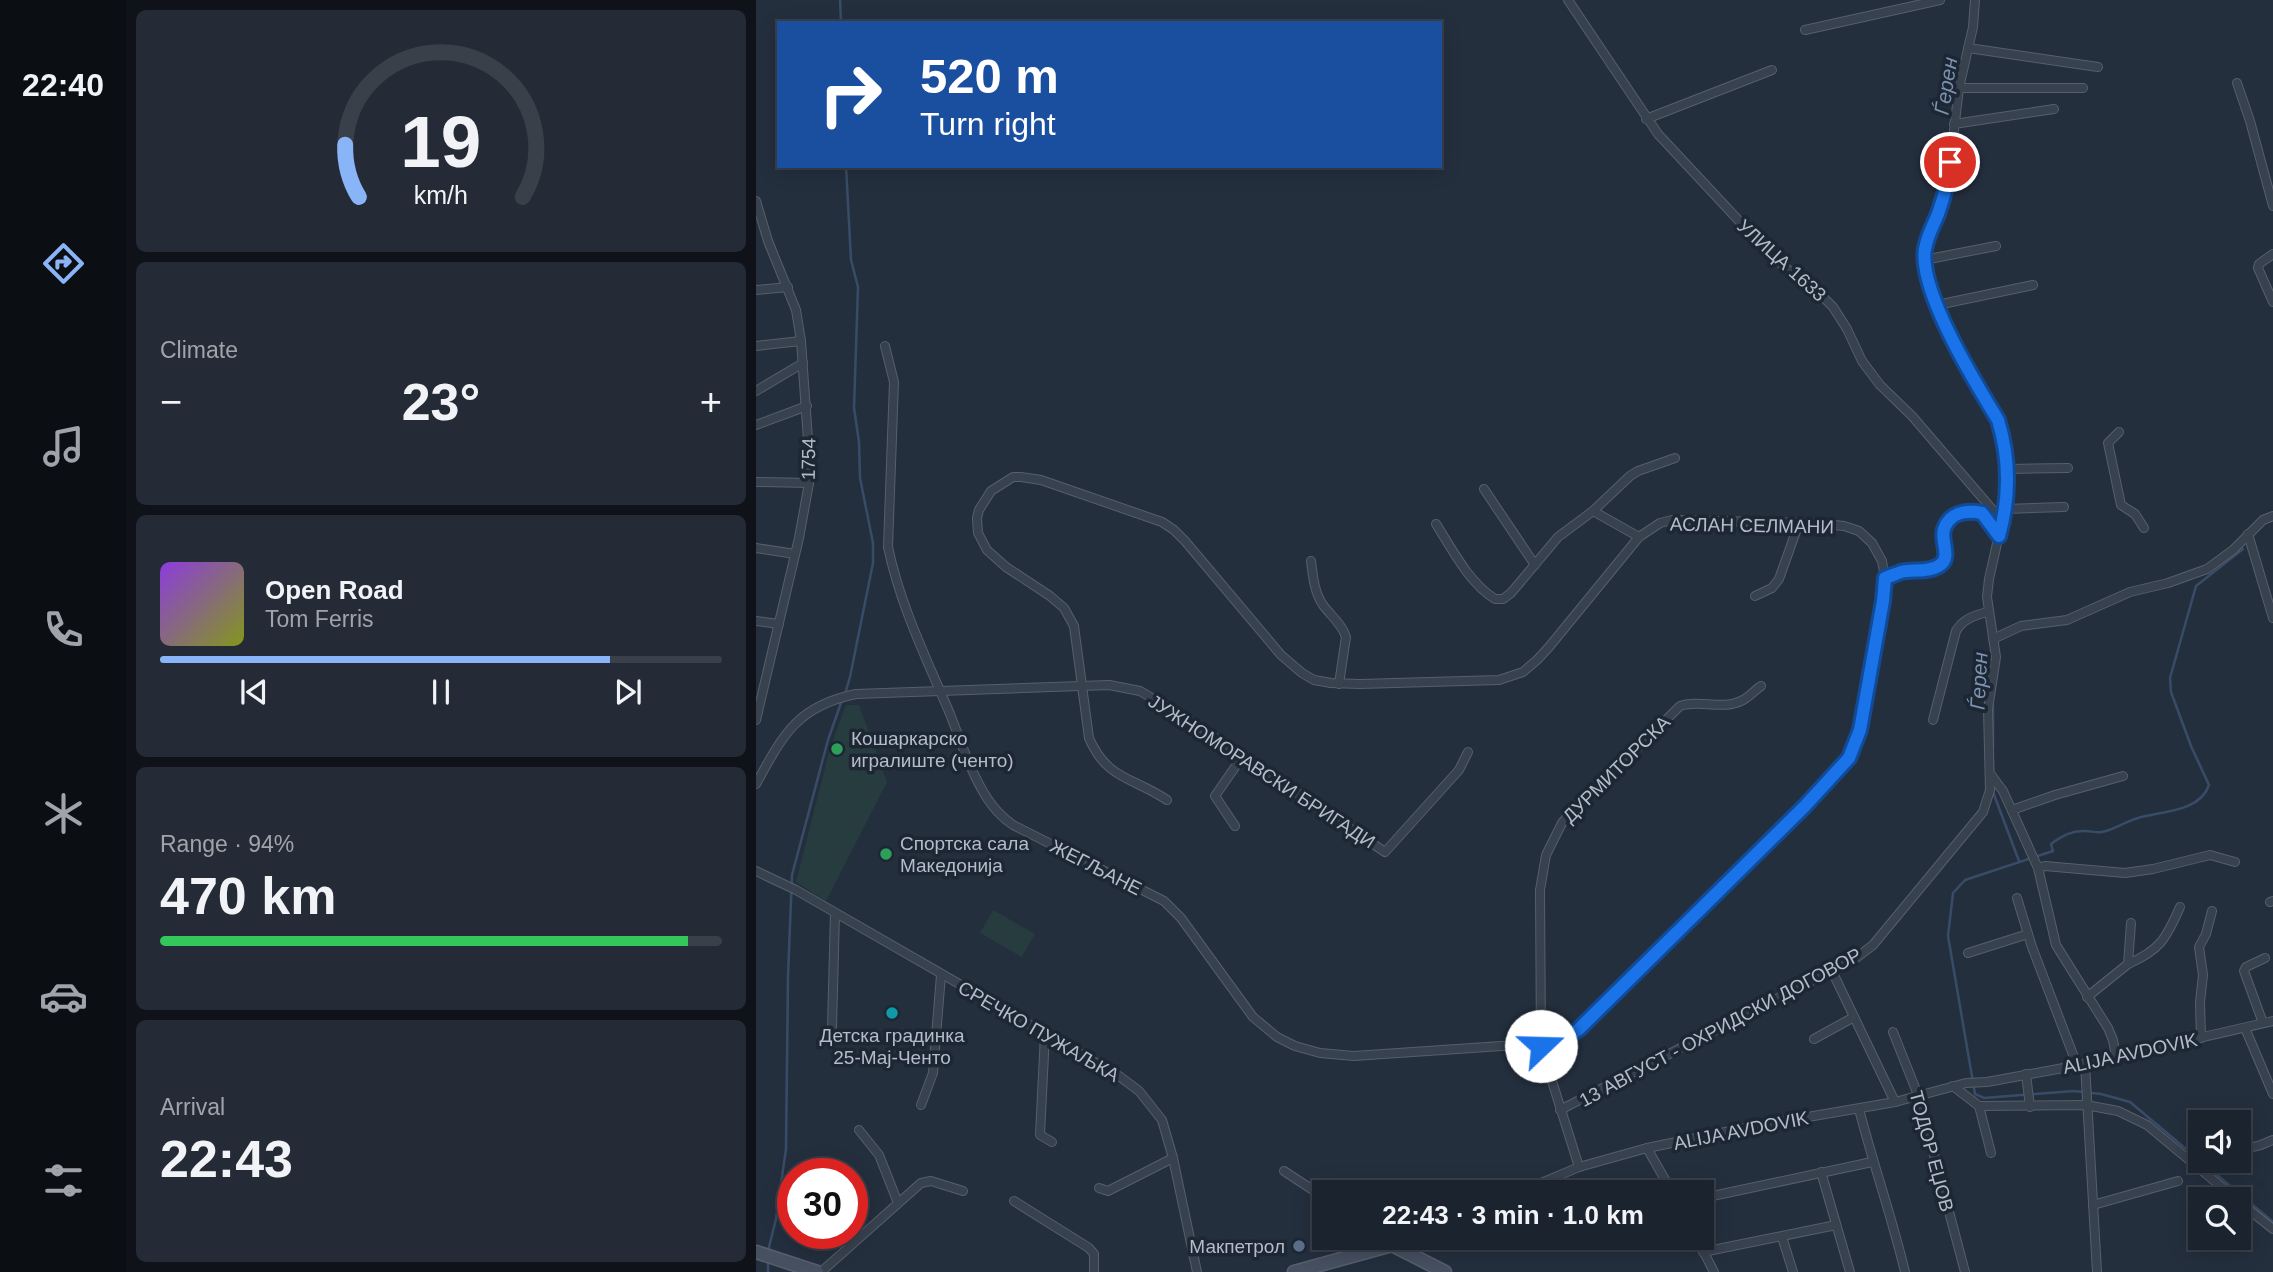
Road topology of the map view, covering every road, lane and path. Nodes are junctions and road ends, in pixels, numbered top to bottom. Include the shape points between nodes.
1 (1568, 0) edge
2 (1940, 0) edge
3 (1975, 0) edge
4 (1805, 30) dead end
5 (1968, 48) junction
6 (2098, 66) dead end
7 (1772, 70) dead end
8 (2236, 83) dead end
9 (1959, 88) junction
10 (2082, 88) dead end
11 (2054, 109) dead end
12 (1646, 119) junction
13 (1954, 124) junction
14 (756, 201) edge
15 (2273, 206) edge
16 (768, 241) junction
17 (756, 242) edge
18 (1996, 246) dead end
19 (2273, 254) edge
20 (1924, 260) junction
21 (2033, 285) dead end
22 (788, 287) junction
23 (756, 289) edge
24 (2272, 299) edge
25 (1937, 304) junction
26 (801, 341) junction
27 (756, 346) edge
28 (885, 346) dead end
29 (803, 363) junction
30 (756, 391) edge
31 (807, 406) junction
32 (756, 425) edge
33 (2119, 432) dead end
34 (1675, 458) dead end
35 (2068, 468) dead end
36 (2007, 469) junction
37 (756, 482) edge
38 (808, 483) junction
39 (1485, 489) dead end
40 (2064, 507) dead end
41 (2005, 509) junction
42 (1593, 510) junction
43 (2273, 516) edge
44 (2003, 522) junction
45 (1799, 523) junction
46 (1436, 524) dead end
47 (2144, 527) dead end
48 (2248, 534) junction
49 (1999, 536) junction
50 (1639, 537) junction
51 (756, 548) edge
52 (795, 554) junction
53 (1311, 561) dead end
54 (1535, 565) junction
55 (1885, 578) junction
56 (1755, 596) dead end
57 (1988, 612) junction
58 (2273, 618) edge
59 (756, 621) edge
60 (779, 624) junction
61 (1993, 639) junction
62 (1339, 684) junction
63 (1082, 685) junction
64 (1761, 685) dead end
65 (940, 691) junction
66 (758, 701) edge
67 (756, 719) edge
68 (1933, 720) dead end
69 (1468, 752) dead end
70 (1242, 757) junction
71 (1991, 775) junction
72 (2123, 776) dead end
73 (756, 781) edge
74 (1167, 800) dead end
75 (2012, 810) junction
76 (1236, 826) dead end
77 (2235, 862) dead end
78 (2037, 864) junction
79 (756, 871) edge
80 (2017, 898) dead end
81 (2180, 907) dead end
82 (2212, 911) dead end
83 (835, 913) junction
84 (2131, 923) dead end
85 (2028, 934) junction
86 (1968, 953) dead end
87 (2265, 958) dead end
88 (2128, 964) junction
89 (1832, 971) junction
90 (941, 975) junction
91 (2087, 997) junction
92 (1854, 1017) junction
93 (2273, 1021) edge
94 (2263, 1023) junction
95 (832, 1027) dead end
96 (2245, 1028) junction
97 (1893, 1032) dead end
98 (1045, 1034) junction
99 (2202, 1038) junction
100 (1814, 1039) dead end
101 (1541, 1046) junction
102 (2116, 1056) junction
103 (2081, 1064) junction
104 (2026, 1074) junction
105 (1953, 1086) junction
106 (1918, 1094) junction
107 (2273, 1094) edge
108 (2086, 1101) junction
109 (1895, 1102) junction
110 (921, 1105) dead end
111 (2030, 1105) junction
112 (1979, 1106) junction
113 (1859, 1109) junction
114 (1560, 1110) junction
115 (859, 1130) dead end
116 (2273, 1140) edge
117 (1052, 1142) dead end
118 (2251, 1148) edge
119 (1647, 1149) junction
120 (1991, 1153) dead end
121 (1173, 1158) junction
122 (1872, 1162) junction
123 (1579, 1167) junction
124 (1284, 1171) dead end
125 (1821, 1172) junction
126 (1548, 1180) edge
127 (1664, 1180) edge
128 (2178, 1181) dead end
129 (2221, 1187) edge
130 (1099, 1188) dead end
131 (1312, 1189) edge
132 (963, 1191) dead end
133 (1714, 1196) edge
134 (1014, 1201) dead end
135 (898, 1203) junction
136 (2093, 1205) junction
137 (2251, 1211) edge
138 (1836, 1225) junction
139 (2273, 1229) edge
140 (1782, 1237) junction
141 (1361, 1250) edge
142 (1405, 1250) edge
143 (756, 1252) edge
144 (1703, 1252) joint
145 (819, 1272) edge
146 (1094, 1272) edge
147 (1197, 1272) edge
148 (1294, 1272) edge
149 (1445, 1272) edge
150 (1714, 1272) edge
151 (1793, 1272) edge
152 (1850, 1272) edge
153 (1905, 1272) edge
154 (1965, 1272) edge
155 (2097, 1272) edge

1 - 12 street, УЛИЦА 1633
2 - 4 street
3 - 5 street, 13 АВГУСТ - ОХРИДСКИ ДОГОВОР
5 - 6 street
5 - 9 street, 13 АВГУСТ - ОХРИДСКИ ДОГОВОР
7 - 12 street
8 - 15 street
9 - 10 street
9 - 13 street, 13 АВГУСТ - ОХРИДСКИ ДОГОВОР
11 - 13 street
12 - 44 street, УЛИЦА 1633 via 1769,253 1825,298 1874,378
13 - 20 street, 13 АВГУСТ - ОХРИДСКИ ДОГОВОР via 1948,181
14 - 16 street, 1754
16 - 17 street
16 - 22 street, 1754
18 - 20 street
19 - 24 street via 2258,268
20 - 25 street, 13 АВГУСТ - ОХРИДСКИ ДОГОВОР
21 - 25 street
22 - 23 street
22 - 26 street, 1754
25 - 36 street, 13 АВГУСТ - ОХРИДСКИ ДОГОВОР via 1998,420
26 - 27 street
26 - 29 street, 1754
28 - 65 street, ЖЕГЉАНЕ via 894,382 888,547 899,590
29 - 30 street
29 - 31 street, 1754
31 - 32 street
31 - 38 street, 1754
33 - 47 street via 2108,443 2121,505
34 - 42 street via 1630,476
35 - 36 street
36 - 41 street, 13 АВГУСТ - ОХРИДСКИ ДОГОВОР
37 - 38 street
38 - 52 street, 1754
39 - 54 street
40 - 41 street
41 - 44 street, 13 АВГУСТ - ОХРИДСКИ ДОГОВОР
42 - 50 street
42 - 54 street via 1559,537
43 - 48 street
44 - 49 street, 13 АВГУСТ - ОХРИДСКИ ДОГОВОР
45 - 50 street, АСЛАН СЕЛМАНИ via 1672,520
45 - 55 street, АСЛАН СЕЛМАНИ via 1859,531 1882,561
45 - 56 street via 1779,579
46 - 54 street via 1470,574 1495,599 1506,597
48 - 58 street
48 - 61 street via 2199,573 2130,592 2067,620 2021,626
49 - 55 street via 1982,513 1962,512 1944,529 1942,564
49 - 57 street, 13 АВГУСТ - ОХРИДСКИ ДОГОВОР via 1989,579
50 - 62 street, АСЛАН СЕЛМАНИ via 1549,647 1523,671 1499,680
51 - 52 street
52 - 60 street, 1754
53 - 62 street via 1322,603 1346,637
55 - 101 street, АСЛАН СЕЛМАНИ via 1860,730 1849,758 1579,1029 1564,1040
57 - 61 street, 13 АВГУСТ - ОХРИДСКИ ДОГОВОР
57 - 68 street via 1959,625
59 - 60 street
60 - 66 street, 1754
61 - 71 street, 13 АВГУСТ - ОХРИДСКИ ДОГОВОР via 1996,657 1988,709
62 - 63 street, АСЛАН СЕЛМАНИ via 1308,677 1281,655 1185,541 1162,522 1041,480 1013,477 982,503 978,533 1006,567 1064,608 1074,626
63 - 65 street, ЈУЖНОМОРАВСКИ БРИГАДИ
63 - 70 street, ЈУЖНОМОРАВСКИ БРИГАДИ via 1140,691
63 - 74 street via 1089,738 1096,754 1112,771
64 - 101 street, ДУРМИТОРСКА via 1732,704 1680,706 1562,823 1549,845 1540,890
65 - 73 street, ЈУЖНОМОРАВСКИ БРИГАДИ via 856,694 818,706 780,740
65 - 101 street, ЖЕГЉАНЕ via 985,796 1003,818 1164,901 1253,1017 1277,1037 1320,1053 1354,1056
66 - 67 street, 1754
69 - 70 street, ЈУЖНОМОРАВСКИ БРИГАДИ via 1459,770 1385,852
70 - 76 street via 1215,796
71 - 75 street
71 - 89 street, 13 АВГУСТ - ОХРИДСКИ ДОГОВОР via 1983,812 1873,945
72 - 75 street
75 - 78 street
77 - 78 street via 2210,855 2125,873
78 - 91 street via 2056,944
79 - 83 street, СРЕЧКО ПУЖАЉКА
80 - 85 street
81 - 88 street via 2157,947
82 - 99 street via 2199,947
83 - 90 street, СРЕЧКО ПУЖАЉКА
83 - 95 street
84 - 88 street
85 - 86 street
85 - 103 street
87 - 94 street via 2244,971
88 - 91 street
89 - 92 street
89 - 114 street, 13 АВГУСТ - ОХРИДСКИ ДОГОВОР
90 - 98 street, СРЕЧКО ПУЖАЉКА
90 - 110 street via 933,1073
91 - 102 street via 2111,1034
92 - 100 street
92 - 109 street
93 - 94 street, ALIJA AVDOVIK
94 - 96 street, ALIJA AVDOVIK
96 - 99 street, ALIJA AVDOVIK
96 - 107 street
97 - 106 street, ТОДОР ЕЏОВ
98 - 117 street via 1040,1135
98 - 121 street, СРЕЧКО ПУЖАЉКА via 1139,1091 1162,1120
99 - 102 street, ALIJA AVDOVIK
101 - 114 street, ДУРМИТОРСКА
102 - 103 street, ALIJA AVDOVIK
103 - 104 street, ALIJA AVDOVIK
103 - 108 street
104 - 105 street, ALIJA AVDOVIK
104 - 111 street
105 - 106 street, ALIJA AVDOVIK
105 - 112 street
106 - 109 street, ALIJA AVDOVIK
106 - 154 street, ТОДОР ЕЏОВ
108 - 111 street
108 - 129 street via 2147,1125
108 - 136 street
109 - 113 street, ALIJA AVDOVIK
111 - 112 street
112 - 120 street
113 - 119 street, ALIJA AVDOVIK
113 - 122 street
114 - 123 street, ДУРМИТОРСКА
115 - 135 street via 879,1155
116 - 118 street
119 - 123 street, ALIJA AVDOVIK
119 - 127 street
121 - 130 street via 1108,1191
121 - 147 street, СРЕЧКО ПУЖАЉКА
122 - 125 street
122 - 153 street
123 - 126 street, ALIJA AVDOVIK
124 - 131 street
125 - 133 street
125 - 138 street
128 - 136 street
132 - 135 street via 926,1181
134 - 146 street via 1089,1248 1094,1254
135 - 145 street
136 - 155 street
137 - 139 street
138 - 140 street
138 - 152 street
140 - 144 street
140 - 151 street
141 - 148 main road
142 - 149 main road
143 - 145 main road
144 - 150 street

